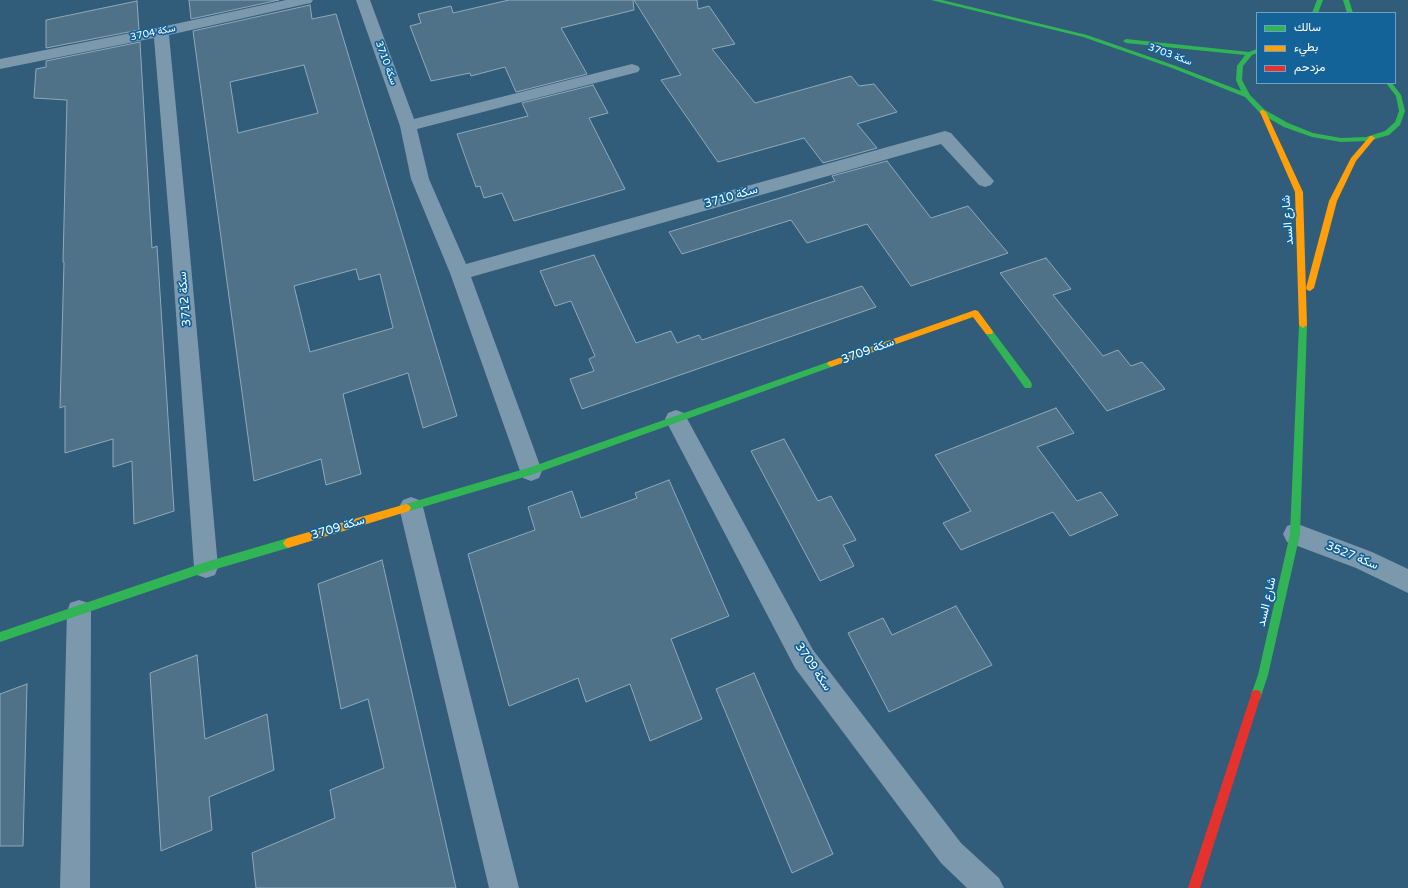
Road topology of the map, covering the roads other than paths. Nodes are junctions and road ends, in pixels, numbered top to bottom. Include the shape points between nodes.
1 (306, 0) edge
2 (363, 0) edge
3 (934, 0) edge
4 (1320, 0) edge
5 (1346, 0) edge
6 (1315, 12) edge
7 (1350, 12) edge
8 (161, 32) junction
9 (1085, 36) junction
10 (1253, 53) edge
11 (0, 64) edge
12 (632, 69) dead end
13 (1391, 84) edge
14 (1393, 84) edge
15 (1402, 87) dead end
16 (1247, 96) junction
17 (1263, 112) junction
18 (408, 126) junction
19 (1387, 133) junction
20 (1401, 133) dead end
21 (1372, 138) junction
22 (985, 181) dead end
23 (460, 273) junction
24 (1304, 311) junction
25 (1028, 385) dead end
26 (676, 419) junction
27 (531, 471) junction
28 (411, 507) junction
29 (1295, 534) junction
30 (206, 567) junction
31 (1408, 581) edge
32 (79, 612) junction
33 (0, 638) edge
34 (75, 888) edge
35 (504, 888) edge
36 (989, 888) edge
37 (1194, 888) edge

1 - 8 street, سكة 3704
2 - 18 street, سكة 3710
3 - 9 street, سكة 3703
4 - 6 street
5 - 7 street
8 - 11 street, سكة 3704
8 - 30 street, سكة 3712
9 - 10 street, سكة 3703
9 - 16 street, سكة 3703
10 - 16 street via 1240,66 1239,80
12 - 18 street
13 - 19 street via 1402,110 1398,123
14 - 15 street
16 - 17 street
17 - 21 street via 1312,135 1341,140
17 - 24 street, شارع السد via 1299,192
18 - 23 street, سكة 3710 via 420,179
19 - 20 street
19 - 21 street
21 - 24 street, شارع السد via 1353,160 1333,200
22 - 23 street, سكة 3710 via 945,137
23 - 27 street, سكة 3710
24 - 29 street, شارع السد
25 - 26 street, سكة 3709 via 975,313
26 - 27 street, سكة 3709
26 - 36 street, سكة 3709 via 804,659 951,853
27 - 28 street, سكة 3709
28 - 30 street, سكة 3709
28 - 35 street
29 - 31 street, سكة 3527 via 1364,560
29 - 37 street, شارع السد via 1263,675
30 - 32 street, سكة 3709
32 - 33 street, سكة 3709
32 - 34 street

